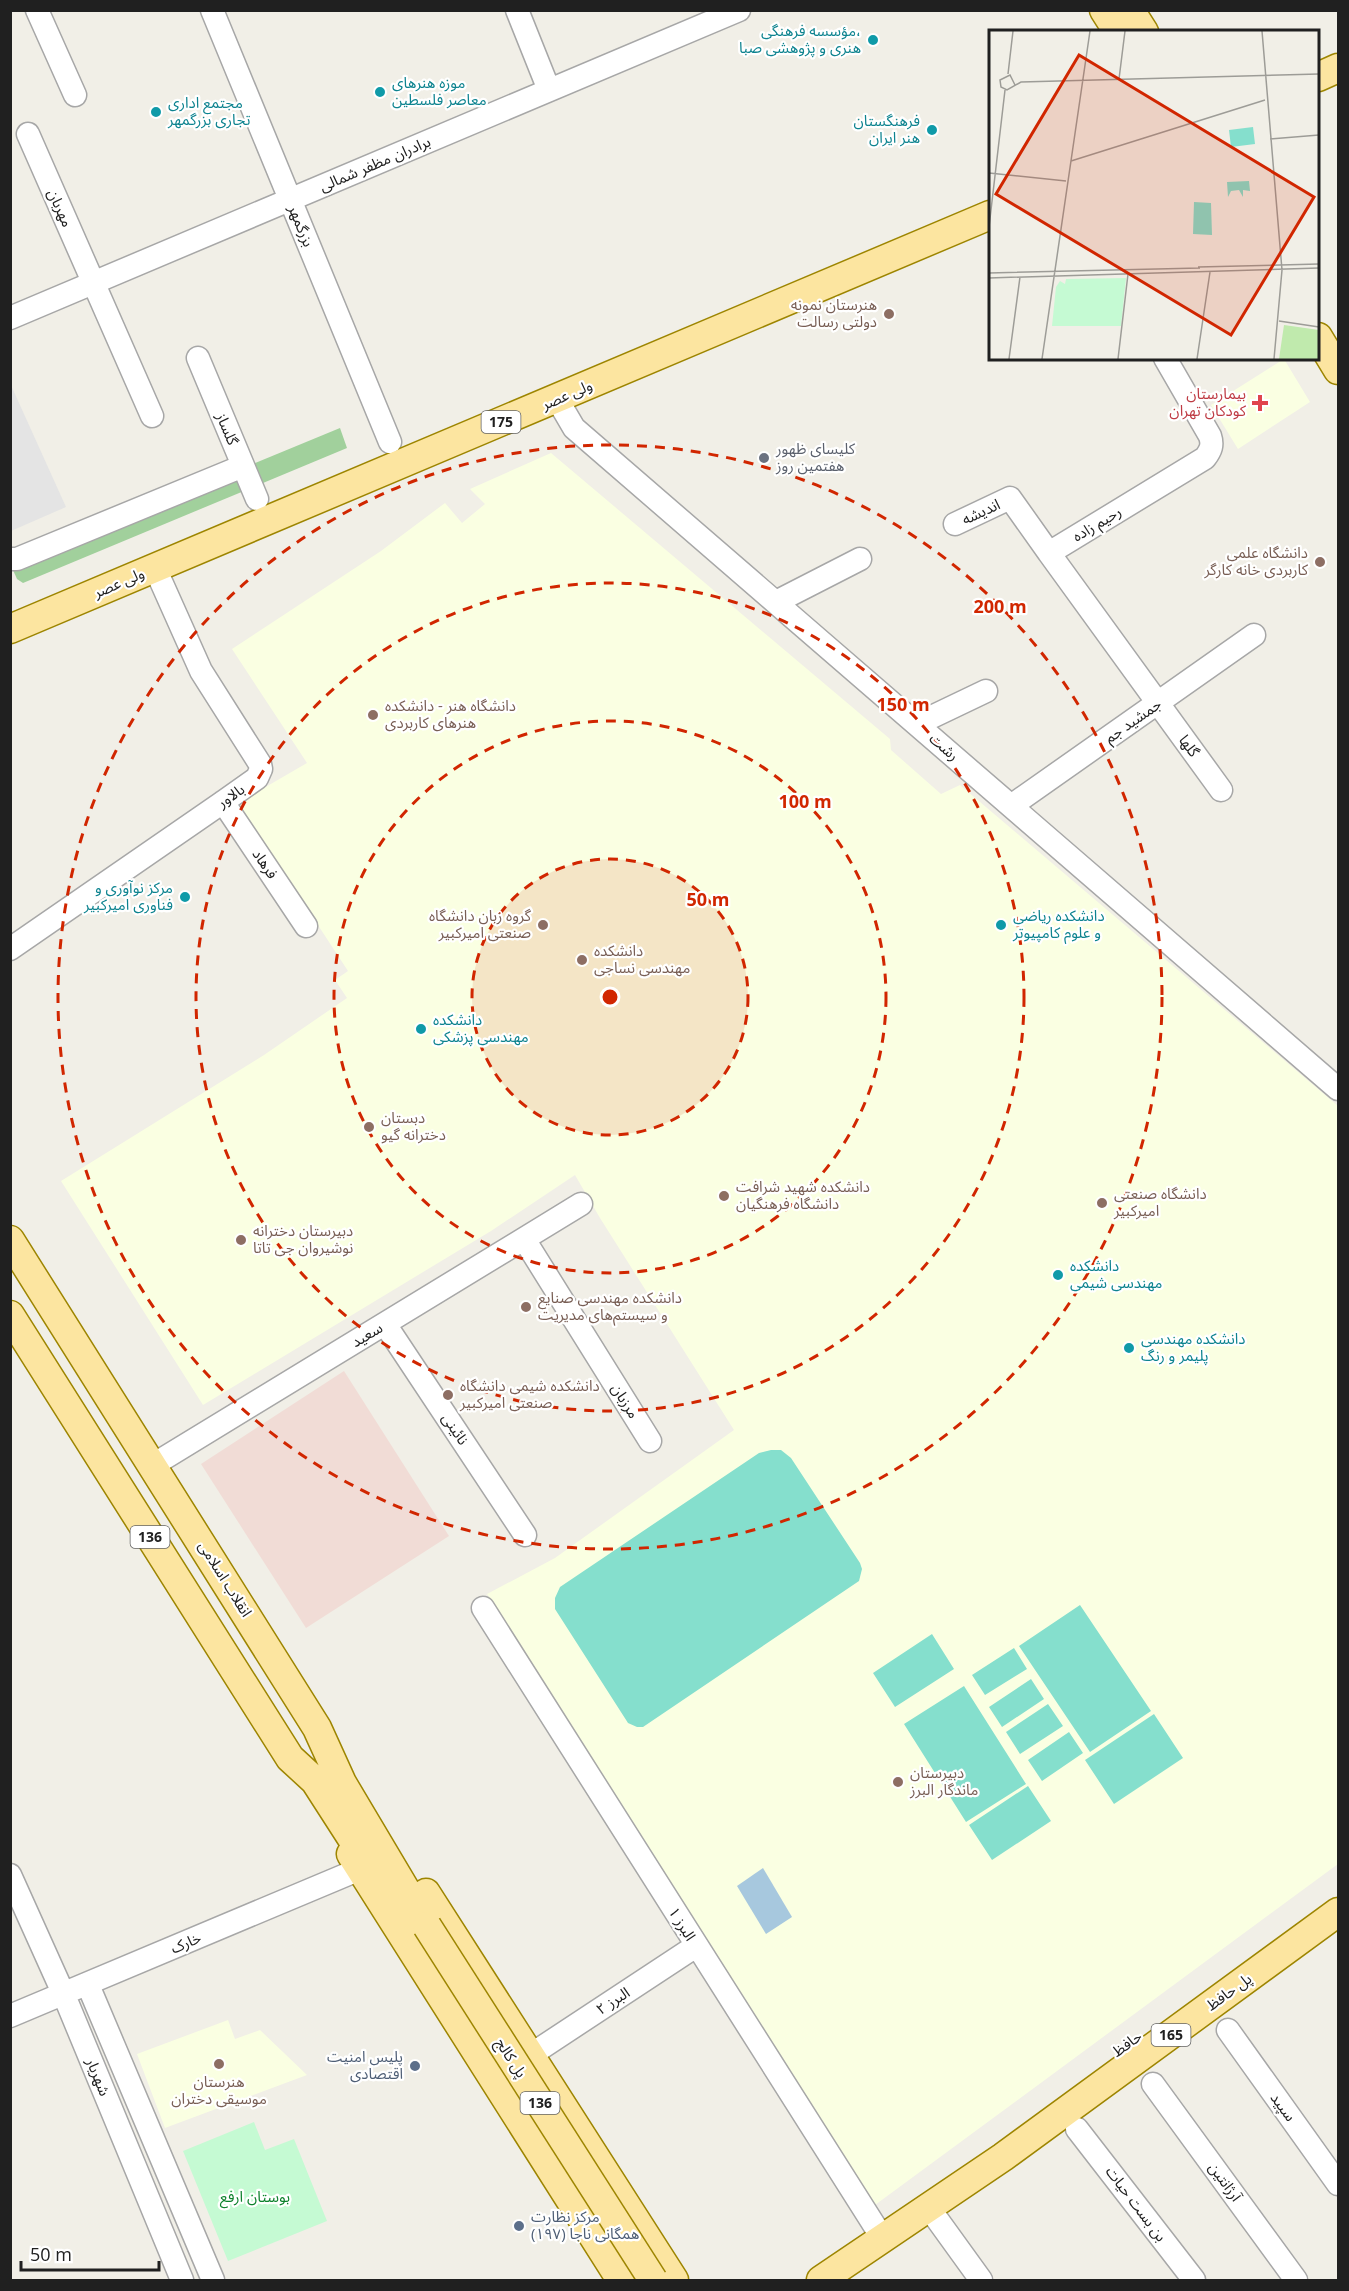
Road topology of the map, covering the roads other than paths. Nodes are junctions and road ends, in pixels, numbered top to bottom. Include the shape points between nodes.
1 (37, 10) edge
2 (212, 10) edge
3 (517, 10) edge
4 (739, 10) edge
5 (1104, 10) edge
6 (1130, 10) edge
7 (708, 17) edge
8 (1117, 30) edge
9 (1143, 30) edge
10 (1338, 68) edge
11 (1319, 76) edge
12 (549, 90) junction
13 (75, 95) dead end
14 (28, 134) dead end
15 (290, 200) junction
16 (989, 215) edge
17 (93, 281) junction
18 (10, 318) edge
19 (1319, 340) edge
20 (198, 358) dead end
21 (1166, 360) edge
22 (1338, 370) edge
23 (557, 399) junction
24 (152, 416) dead end
25 (395, 453) junction
26 (243, 466) junction
27 (257, 499) dead end
28 (955, 524) dead end
29 (1049, 554) junction
30 (14, 559) edge
31 (860, 559) dead end
32 (155, 568) junction
33 (776, 602) junction
34 (10, 629) edge
35 (1254, 635) dead end
36 (986, 691) dead end
37 (1158, 703) junction
38 (917, 724) junction
39 (1221, 790) dead end
40 (223, 802) junction
41 (1011, 806) junction
42 (306, 926) dead end
43 (10, 949) edge
44 (1338, 1089) edge
45 (581, 1204) dead end
46 (524, 1239) junction
47 (10, 1240) edge
48 (10, 1315) edge
49 (385, 1324) junction
50 (650, 1440) dead end
51 (153, 1465) junction
52 (525, 1534) dead end
53 (483, 1608) dead end
54 (317, 1728) junction
55 (290, 1758) junction
56 (360, 1869) junction
57 (10, 1875) edge
58 (1338, 1889) edge
59 (1338, 1912) edge
60 (422, 1932) junction
61 (696, 1946) junction
62 (88, 1985) junction
63 (64, 1995) junction
64 (10, 2016) edge
65 (1228, 2030) dead end
66 (530, 2056) junction
67 (1154, 2084) dead end
68 (1077, 2129) dead end
69 (1003, 2157) joint
70 (1338, 2184) edge
71 (956, 2189) junction
72 (929, 2208) junction
73 (633, 2216) junction
74 (883, 2239) junction
75 (600, 2247) junction
76 (182, 2280) edge
77 (213, 2280) edge
78 (621, 2280) edge
79 (635, 2280) edge
80 (653, 2280) edge
81 (674, 2280) edge
82 (821, 2280) edge
83 (981, 2280) edge
84 (1194, 2280) edge
85 (1296, 2280) edge

1 - 13 street
2 - 15 street, بزرگمهر
3 - 12 street
4 - 7 street, برادران مظفر شمالی
5 - 8 main road
6 - 9 main road
7 - 12 street, برادران مظفر شمالی
10 - 11 main road
12 - 15 street, برادران مظفر شمالی
14 - 17 street, مهربان
15 - 17 street, برادران مظفر شمالی
15 - 25 street, بزرگمهر
16 - 23 main road, ولی عصر / 175
17 - 18 street, برادران مظفر شمالی
17 - 24 street, مهربان
19 - 22 main road
20 - 26 street, گلساز
21 - 29 street, رحیم زاده via 1213,442 1210,452
23 - 25 main road, ولی عصر / 175
23 - 33 street, رشت via 574,428
25 - 32 main road, ولی عصر / 175
26 - 27 street, گلساز
26 - 30 street
28 - 29 street, اندیشه via 1010,498
29 - 37 street
31 - 33 street
32 - 34 main road, ولی عصر / 175
32 - 40 street, بالاور via 201,671 260,764 257,778
33 - 38 street, رشت
35 - 37 street, جمشید جم
36 - 38 street
37 - 39 street, گلها
37 - 41 street, جمشید جم
38 - 41 street, رشت
40 - 42 street, فرهاد
40 - 43 street, بالاور
41 - 44 street, رشت
45 - 46 street, سعید
46 - 49 street, سعید
46 - 50 street, مرزبان
47 - 51 main road, انقلاب اسلامی / 136
48 - 55 main road, 136
49 - 51 street, سعید
49 - 52 street, نائینی
51 - 54 main road, انقلاب اسلامی / 136
53 - 61 street, البرز ۱
54 - 60 main road, انقلاب اسلامی / 136
54 - 66 main road via 353,1777
55 - 56 main road
55 - 60 main road, 136 via 315,1781
56 - 62 street, خارک
56 - 75 main road
57 - 63 street, شهریار
58 - 71 main road, حافظ / 165 via 989,2144
59 - 69 main road, پل حافظ / 165
60 - 79 main road, پل کالج / 136
60 - 80 main road, پل کالج / 136, bridge
61 - 66 street, البرز ۲
61 - 74 street, البرز ۱
62 - 63 street, خارک
62 - 77 street, شهریار
63 - 64 street, خارک
63 - 76 street, شهریار
65 - 70 street, سپید
66 - 73 main road
67 - 85 street, آرژانتین
68 - 84 street, بن بست حیات
69 - 71 main road, حافظ / 165
71 - 72 main road, حافظ / 165
72 - 74 main road, حافظ / 165
72 - 83 street
73 - 75 main road via 628,2235 621,2242 614,2247
73 - 81 main road
74 - 82 main road, حافظ / 165
75 - 78 main road

